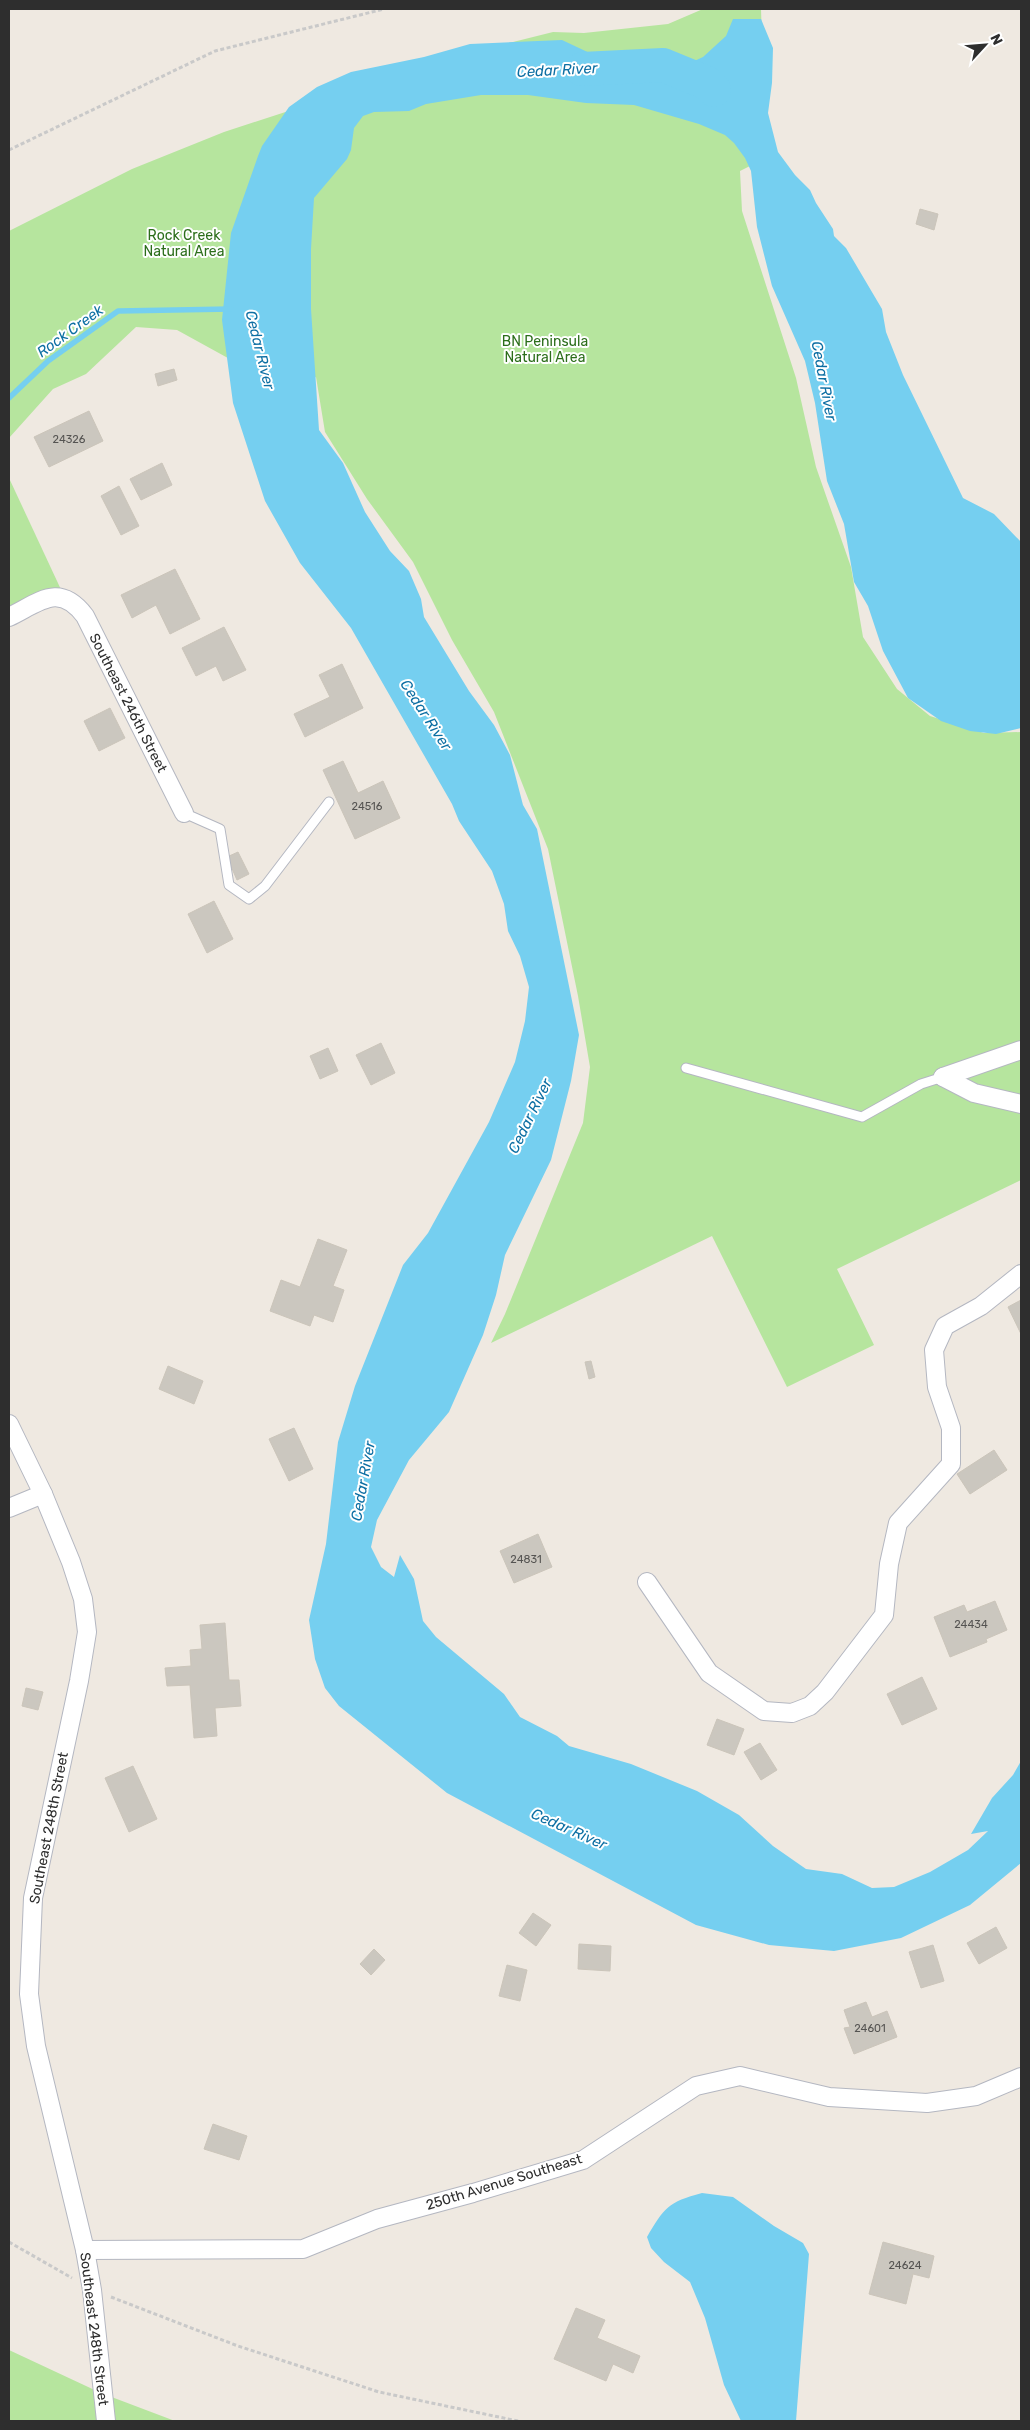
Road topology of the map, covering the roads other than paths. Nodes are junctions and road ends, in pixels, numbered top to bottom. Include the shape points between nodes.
1 (9, 617) edge
2 (329, 802) dead end
3 (184, 813) joint
4 (1021, 1050) edge
5 (686, 1068) dead end
6 (943, 1077) junction
7 (1021, 1104) edge
8 (1021, 1274) edge
9 (9, 1424) edge
10 (43, 1494) junction
11 (9, 1508) edge
12 (647, 1582) dead end
13 (1021, 2078) edge
14 (85, 2250) junction
15 (106, 2421) edge

1 - 3 street, Southeast 246th Street via 50,598 66,598 76,605 85,616
2 - 3 lane via 265,886 249,899 230,885 220,829
4 - 6 street
5 - 6 lane via 862,1117 921,1084
6 - 7 street via 974,1093
8 - 12 street via 981,1306 946,1326 934,1350 937,1387 951,1428 951,1464 898,1522 889,1564 884,1615 825,1692 810,1706 792,1713 764,1711 709,1673
9 - 10 street, Southeast 248th Street
10 - 11 street
10 - 14 street, Southeast 248th Street via 83,1599 87,1632 33,1898 29,1994 37,2052
13 - 14 street, 250th Avenue Southeast via 976,2096 927,2103 829,2097 740,2076 696,2086 582,2160 377,2219 302,2249
14 - 15 street, Southeast 248th Street

